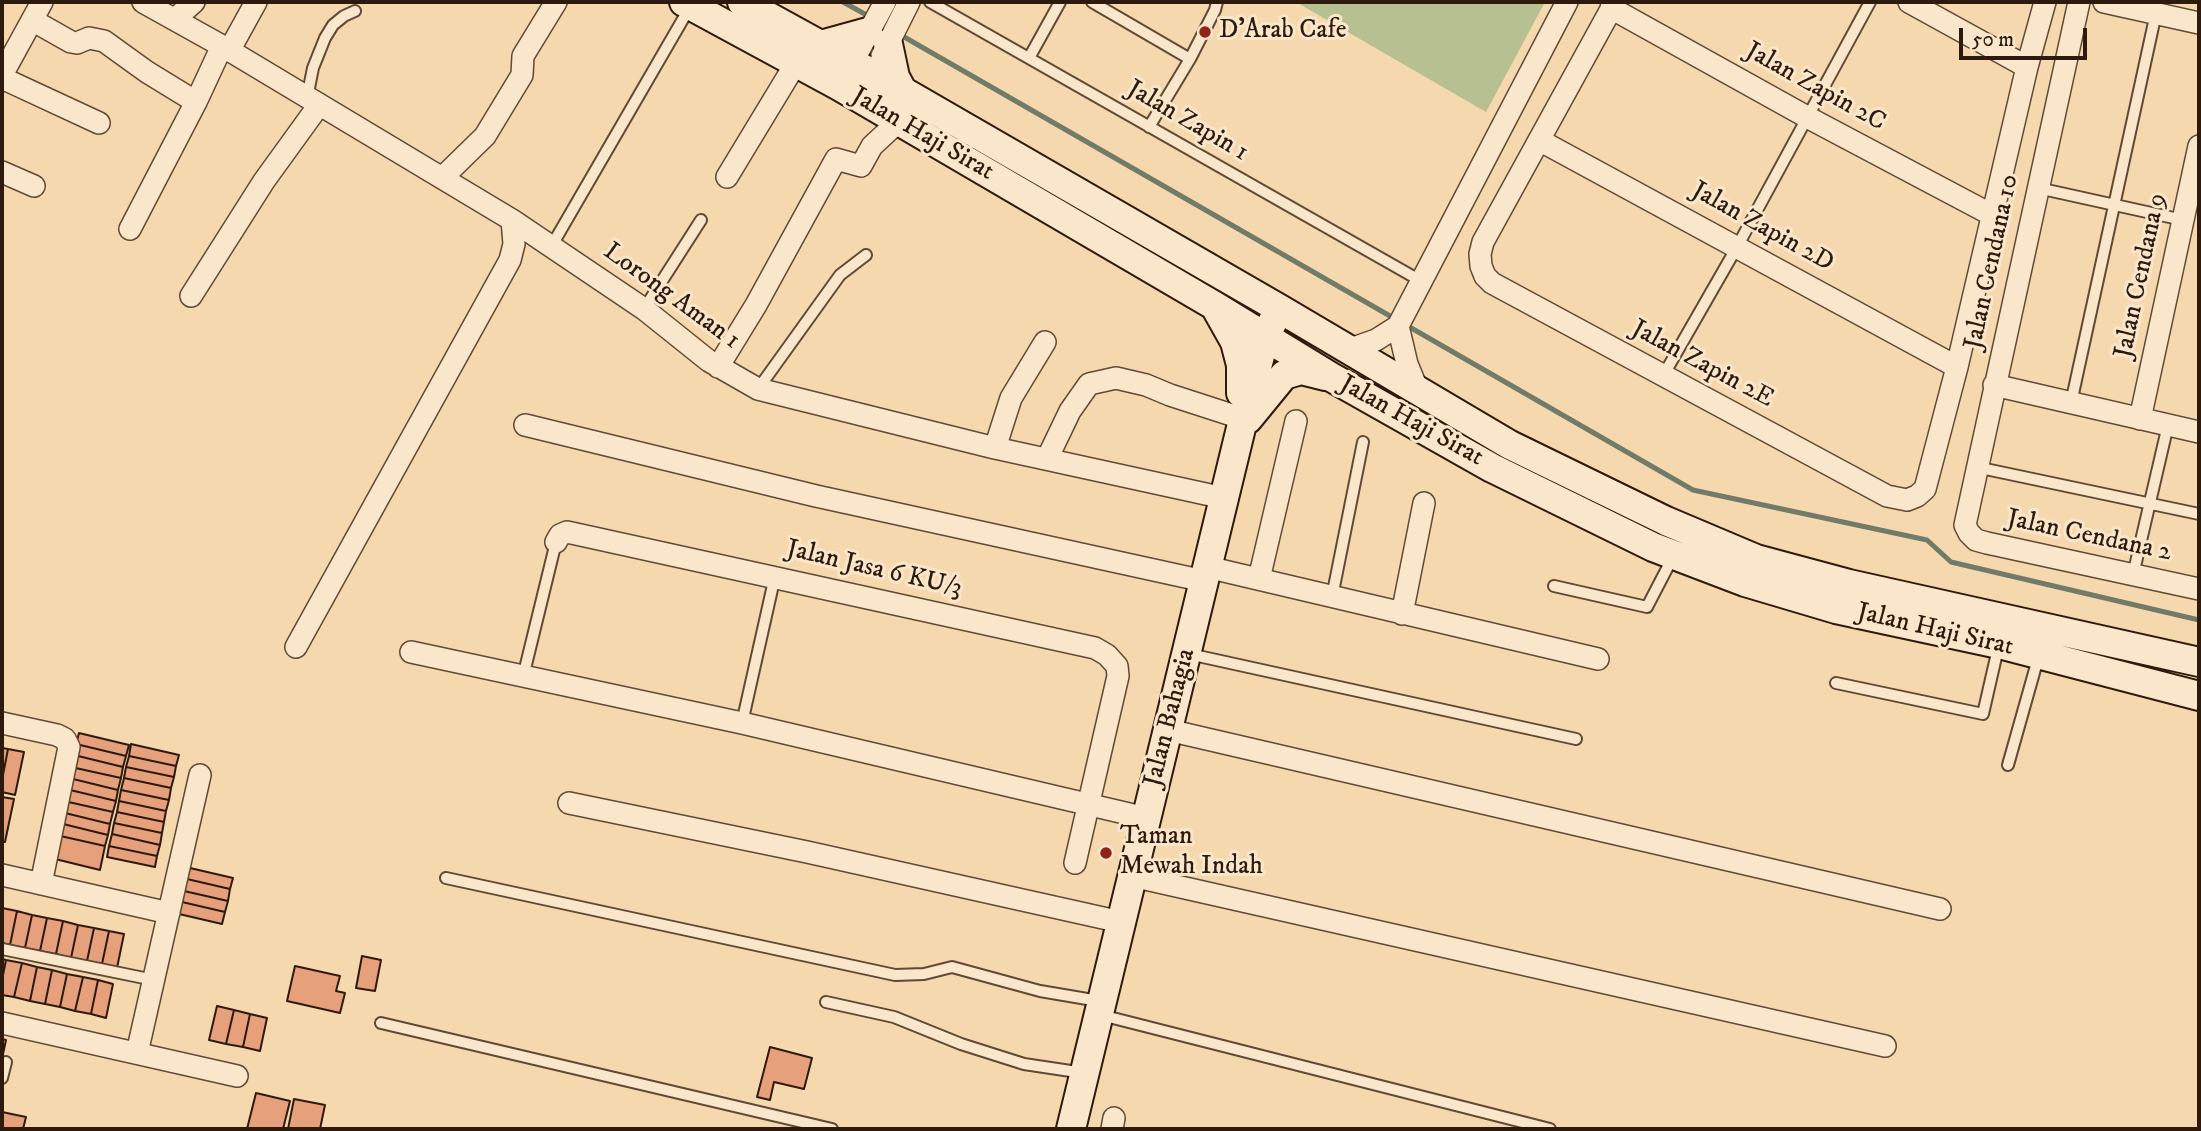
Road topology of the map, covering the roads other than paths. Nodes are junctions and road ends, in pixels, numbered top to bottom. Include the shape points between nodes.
1 (143, 2) edge
2 (194, 2) edge
3 (256, 2) edge
4 (555, 2) edge
5 (742, 2) edge
6 (884, 2) edge
7 (930, 2) edge
8 (1060, 2) edge
9 (1092, 2) edge
10 (1217, 2) edge
11 (1567, 2) edge
12 (1870, 2) edge
13 (1909, 2) edge
14 (2045, 2) edge
15 (2079, 2) edge
16 (2104, 2) edge
17 (688, 4) edge
18 (907, 5) edge
19 (1613, 5) edge
20 (37, 11) edge
21 (355, 11) dead end
22 (2155, 13) junction
23 (175, 19) junction
24 (2199, 23) edge
25 (879, 35) junction
26 (821, 45) junction
27 (225, 48) junction
28 (1029, 58) junction
29 (1190, 59) junction
30 (796, 63) junction
31 (4, 67) edge
32 (2027, 67) junction
33 (856, 80) junction
34 (903, 92) junction
35 (313, 101) junction
36 (196, 102) junction
37 (1807, 117) junction
38 (899, 121) junction
39 (99, 123) dead end
40 (1149, 127) junction
41 (1539, 140) junction
42 (2199, 146) edge
43 (2, 172) edge
44 (727, 177) dead end
45 (442, 178) junction
46 (34, 186) dead end
47 (2038, 188) junction
48 (2114, 205) junction
49 (1992, 215) junction
50 (512, 220) junction
51 (701, 220) dead end
52 (2183, 220) junction
53 (130, 229) dead end
54 (551, 247) junction
55 (1737, 247) junction
56 (866, 256) dead end
57 (1421, 281) junction
58 (191, 296) dead end
59 (1215, 306) junction
60 (645, 309) junction
61 (1280, 309) junction
62 (1398, 326) junction
63 (1265, 337) junction
64 (1045, 342) dead end
65 (1348, 350) junction
66 (1957, 367) junction
67 (719, 368) junction
68 (1663, 376) junction
69 (1331, 377) junction
70 (1994, 385) junction
71 (758, 389) junction
72 (1418, 391) junction
73 (2071, 403) junction
74 (2140, 419) junction
75 (1296, 421) dead end
76 (1241, 423) junction
77 (525, 425) dead end
78 (2168, 425) junction
79 (2199, 432) edge
80 (1363, 442) dead end
81 (995, 448) junction
82 (1047, 459) junction
83 (1976, 467) junction
84 (1224, 498) junction
85 (1423, 503) dead end
86 (2150, 503) junction
87 (2199, 514) edge
88 (1969, 533) joint
89 (556, 542) joint
90 (1674, 555) junction
91 (1206, 574) junction
92 (2133, 575) junction
93 (775, 576) junction
94 (1259, 579) junction
95 (1555, 586) dead end
96 (2199, 589) edge
97 (1332, 597) junction
98 (1402, 614) junction
99 (1999, 644) junction
100 (296, 647) dead end
101 (411, 652) dead end
102 (1186, 653) junction
103 (2039, 655) junction
104 (1598, 659) dead end
105 (2199, 662) edge
106 (523, 677) junction
107 (1836, 683) dead end
108 (2199, 696) edge
109 (2, 723) edge
110 (742, 723) junction
111 (1168, 730) junction
112 (1576, 739) dead end
113 (2008, 765) dead end
114 (200, 775) dead end
115 (569, 803) dead end
116 (1088, 806) junction
117 (1146, 818) junction
118 (1075, 863) dead end
119 (2, 875) edge
120 (1132, 876) junction
121 (446, 878) dead end
122 (41, 884) junction
123 (1940, 909) dead end
124 (169, 913) junction
125 (1121, 922) junction
126 (2, 949) edge
127 (154, 980) junction
128 (826, 1002) dead end
129 (1100, 1008) junction
130 (2, 1023) edge
131 (381, 1023) dead end
132 (1885, 1046) dead end
133 (137, 1053) junction
134 (6, 1062) dead end
135 (1084, 1073) junction
136 (237, 1076) dead end
137 (2, 1078) edge
138 (832, 1129) edge
139 (1071, 1129) edge
140 (1550, 1129) edge

1 - 23 street, Lorong Aman 1
2 - 23 street
3 - 27 street
4 - 45 street via 523,56 522,75 485,136
5 - 26 main road, Jalan Haji Sirat
6 - 25 street
7 - 28 lane, Jalan Zapin 1
8 - 28 lane
9 - 29 lane
10 - 29 lane
11 - 57 street
12 - 37 lane
13 - 32 street
14 - 32 street
15 - 47 street, Jalan Cendana 10
16 - 22 street
17 - 30 main road, Jalan Haji Sirat
17 - 54 lane
18 - 25 street
19 - 37 street, Jalan Zapin 2C
19 - 41 street
20 - 31 street
20 - 36 street via 71,42 104,41
21 - 35 lane via 338,20 325,38 313,68
22 - 24 street
22 - 48 lane
23 - 27 street, Lorong Aman 1
25 - 26 main road
25 - 33 street
25 - 34 main road
26 - 33 main road, Jalan Haji Sirat
27 - 35 street, Lorong Aman 1
27 - 36 street
28 - 40 lane, Jalan Zapin 1
29 - 40 lane
30 - 33 main road, Jalan Haji Sirat
30 - 44 street
31 - 39 street
32 - 49 street
33 - 34 main road, Jalan Haji Sirat
33 - 38 main road, Jalan Haji Sirat
34 - 61 main road, Jalan Haji Sirat
35 - 45 street, Lorong Aman 1
35 - 58 street
36 - 53 street
37 - 49 street, Jalan Zapin 2C
37 - 55 lane
38 - 59 main road, Jalan Haji Sirat
38 - 67 street via 872,146 861,166 836,159
40 - 57 lane, Jalan Zapin 1
41 - 55 street, Jalan Zapin 2D
41 - 68 street, Jalan Zapin 2E via 1483,242 1480,254 1485,276
42 - 52 street, Jalan Cendana 9
43 - 46 street
45 - 50 street, Lorong Aman 1
47 - 48 lane
47 - 70 street, Jalan Cendana 10
48 - 52 lane
48 - 73 lane
49 - 66 street
50 - 54 street, Lorong Aman 1
50 - 100 street via 510,260
51 - 60 lane
52 - 74 street, Jalan Cendana 9
54 - 60 street, Lorong Aman 1
55 - 66 street, Jalan Zapin 2D
55 - 68 lane
56 - 71 lane via 840,275
57 - 62 street
59 - 63 main road, Jalan Haji Sirat
59 - 76 main road via 1236,342 1241,365
60 - 67 street, Lorong Aman 1
61 - 63 main road, Jalan Bahagia
61 - 65 main road, Jalan Haji Sirat
62 - 65 street
62 - 72 street
63 - 69 main road, Jalan Haji Sirat
63 - 76 main road, Jalan Bahagia
64 - 81 street via 1011,398
65 - 72 main road, Jalan Haji Sirat
66 - 68 street, Jalan Zapin 2E via 1925,489 1907,500 1888,496
67 - 71 street, Lorong Aman 1
69 - 76 main road via 1301,370 1284,374
69 - 90 main road, Jalan Haji Sirat via 1492,468
70 - 73 street
70 - 83 street, Jalan Cendana 10
71 - 81 street, Lorong Aman 1
72 - 105 main road, Jalan Haji Sirat via 1510,445 1756,559
73 - 74 street
74 - 78 street
75 - 94 street
76 - 82 street via 1146,385 1116,378 1089,384
76 - 84 main road, Jalan Bahagia
77 - 91 street via 816,496
78 - 79 street
78 - 86 lane
80 - 97 lane
81 - 82 street, Lorong Aman 1
82 - 84 street, Lorong Aman 1
83 - 86 lane
83 - 88 street, Jalan Cendana 10 via 1965,525
84 - 91 main road, Jalan Bahagia
85 - 98 street
86 - 87 lane
86 - 92 lane
88 - 92 street, Jalan Cendana 2 via 1987,543
89 - 93 street, Jalan Jasa 6 KU/3 via 567,532
89 - 106 lane, Jalan Jasa 6 KU/3
90 - 95 lane via 1647,607
90 - 99 main road, Jalan Haji Sirat via 1836,609
91 - 94 street
91 - 102 main road, Jalan Bahagia
92 - 96 street, Jalan Cendana 2
93 - 110 lane
93 - 116 street, Jalan Jasa 6 KU/3 via 1095,648 1107,655 1117,666 1118,676
94 - 97 street
97 - 98 street
98 - 104 street
99 - 103 main road, Jalan Haji Sirat
99 - 107 lane via 1983,714
101 - 106 street
102 - 111 main road, Jalan Bahagia
102 - 112 lane
103 - 108 main road, Jalan Haji Sirat
103 - 113 lane
106 - 110 street
109 - 122 street via 57,735 69,747
110 - 116 street
111 - 117 main road, Jalan Bahagia
111 - 123 street
114 - 124 street
115 - 125 street
116 - 117 street
116 - 118 street, Jalan Jasa 6 KU/3
117 - 120 main road, Jalan Bahagia
119 - 122 street
120 - 125 main road, Jalan Bahagia
120 - 132 street
121 - 129 lane via 895,975 952,967
122 - 124 street
124 - 127 street
125 - 129 main road, Jalan Bahagia
126 - 127 lane
127 - 133 street
128 - 135 lane via 894,1017 1024,1064
129 - 135 main road, Jalan Bahagia
129 - 140 lane
130 - 133 street
131 - 138 lane
133 - 136 street
134 - 137 lane
135 - 139 main road, Jalan Bahagia

